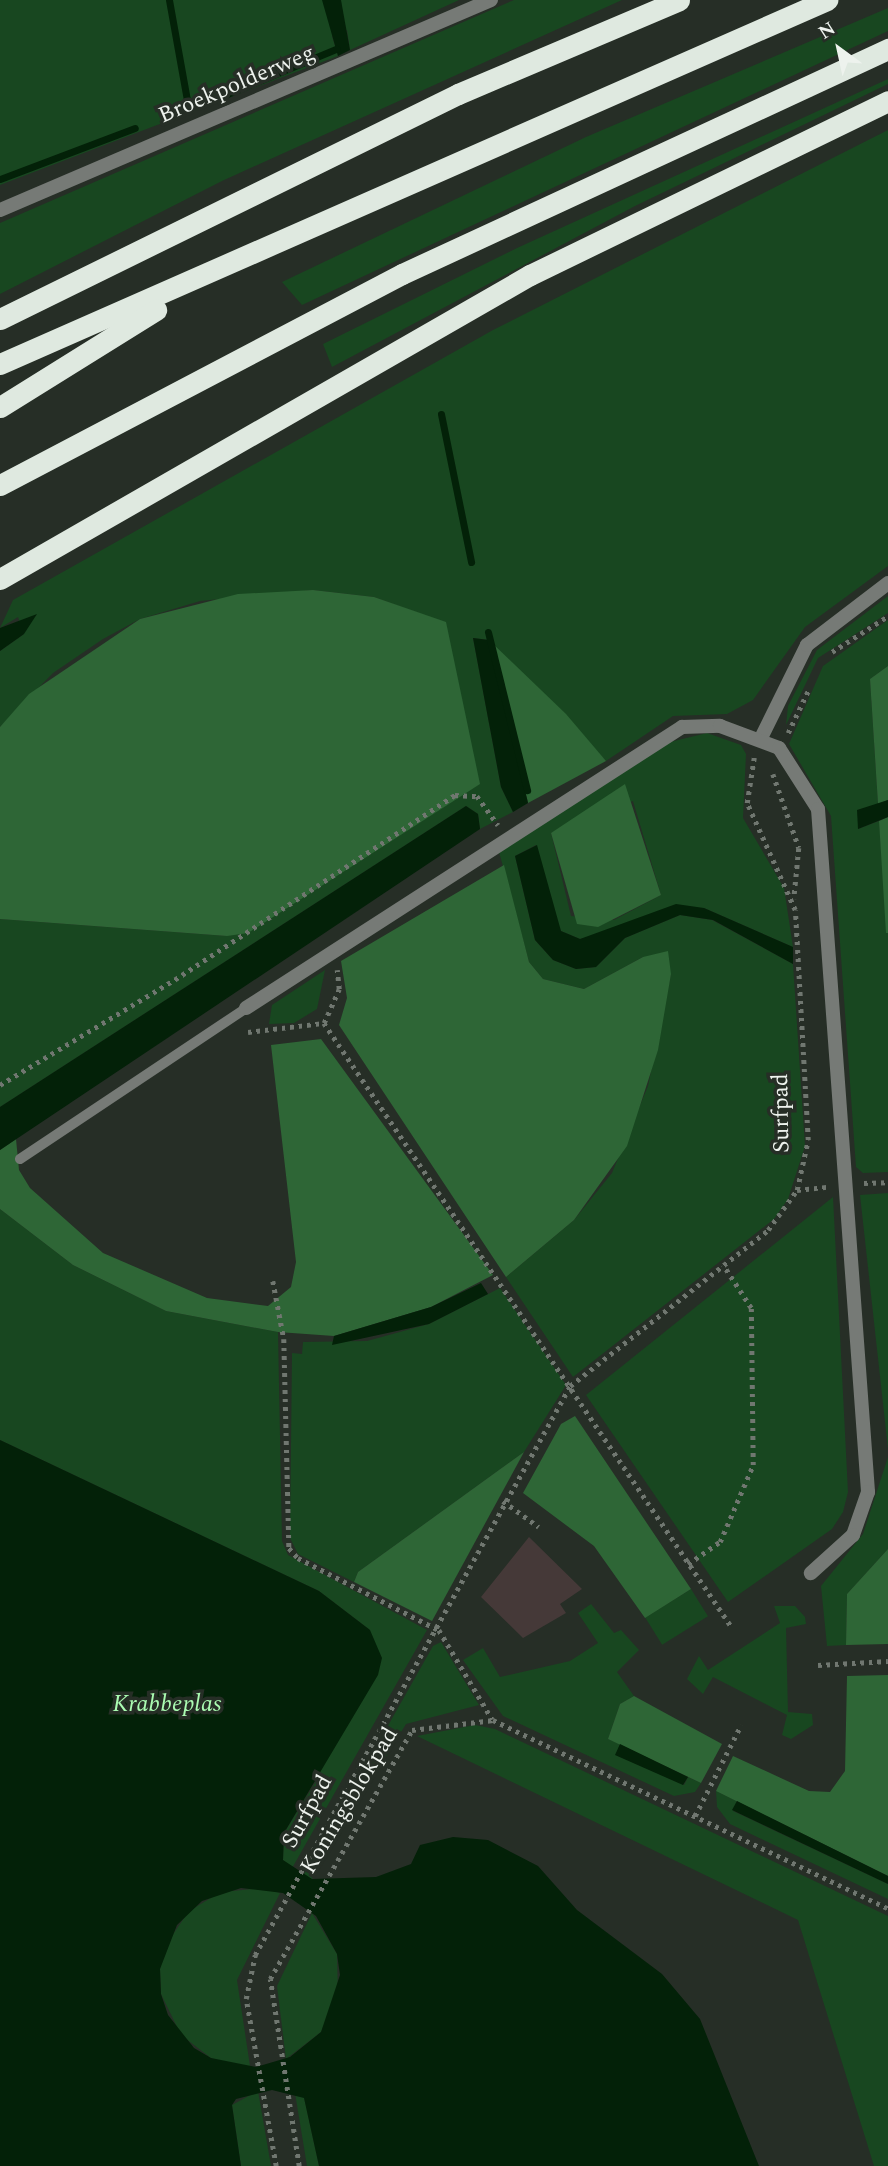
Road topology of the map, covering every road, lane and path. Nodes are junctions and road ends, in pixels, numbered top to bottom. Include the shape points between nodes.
1 (491, 0) edge
2 (679, 0) edge
3 (827, 0) edge
4 (888, 49) edge
5 (888, 101) edge
6 (0, 210) edge
7 (218, 272) junction
8 (0, 319) edge
9 (0, 364) edge
10 (0, 407) edge
11 (0, 485) edge
12 (0, 579) edge
13 (888, 583) edge
14 (888, 616) edge
15 (821, 660) dead end
16 (811, 684) dead end
17 (761, 738) junction
18 (779, 748) junction
19 (506, 840) junction
20 (794, 900) junction
21 (335, 950) junction
22 (246, 1008) joint
23 (324, 1023) junction
24 (248, 1032) dead end
25 (0, 1085) edge
26 (20, 1159) dead end
27 (723, 1265) junction
28 (273, 1281) dead end
29 (570, 1385) junction
30 (503, 1501) junction
31 (539, 1527) dead end
32 (688, 1564) junction
33 (811, 1573) dead end
34 (731, 1626) dead end
35 (435, 1628) junction
36 (888, 1661) edge
37 (818, 1665) dead end
38 (493, 1720) junction
39 (741, 1726) dead end
40 (695, 1816) junction
41 (888, 1908) edge
42 (276, 2166) edge
43 (299, 2166) edge

1 - 6 street, Broekpolderweg
2 - 8 highway via 458,94
3 - 7 highway
4 - 11 highway via 401,274
5 - 12 highway via 519,281
7 - 9 highway
7 - 10 highway
13 - 17 street via 807,645
14 - 15 path
16 - 18 path
17 - 18 street
17 - 19 street via 720,726 682,727
17 - 20 path, Surfpad via 747,803
18 - 20 path via 773,780 799,848
18 - 33 street via 818,809 868,1492 853,1535
19 - 21 street
19 - 25 path via 477,796 455,795 182,975
20 - 27 path, Surfpad via 806,1162 783,1215
21 - 22 street
21 - 23 path via 339,989
22 - 26 lane
23 - 24 path
23 - 29 path
27 - 29 path, Surfpad
27 - 32 path via 751,1308 753,1465 720,1542
28 - 35 path via 284,1339 289,1548 298,1558
29 - 30 path, Surfpad
29 - 32 path
30 - 31 path
30 - 35 path, Surfpad
32 - 34 path
35 - 38 path
35 - 42 path, Surfpad via 247,1976
36 - 37 path
38 - 40 path
38 - 43 path, Koningsblokpad via 412,1730 329,1868 270,1979
39 - 40 path
40 - 41 path

